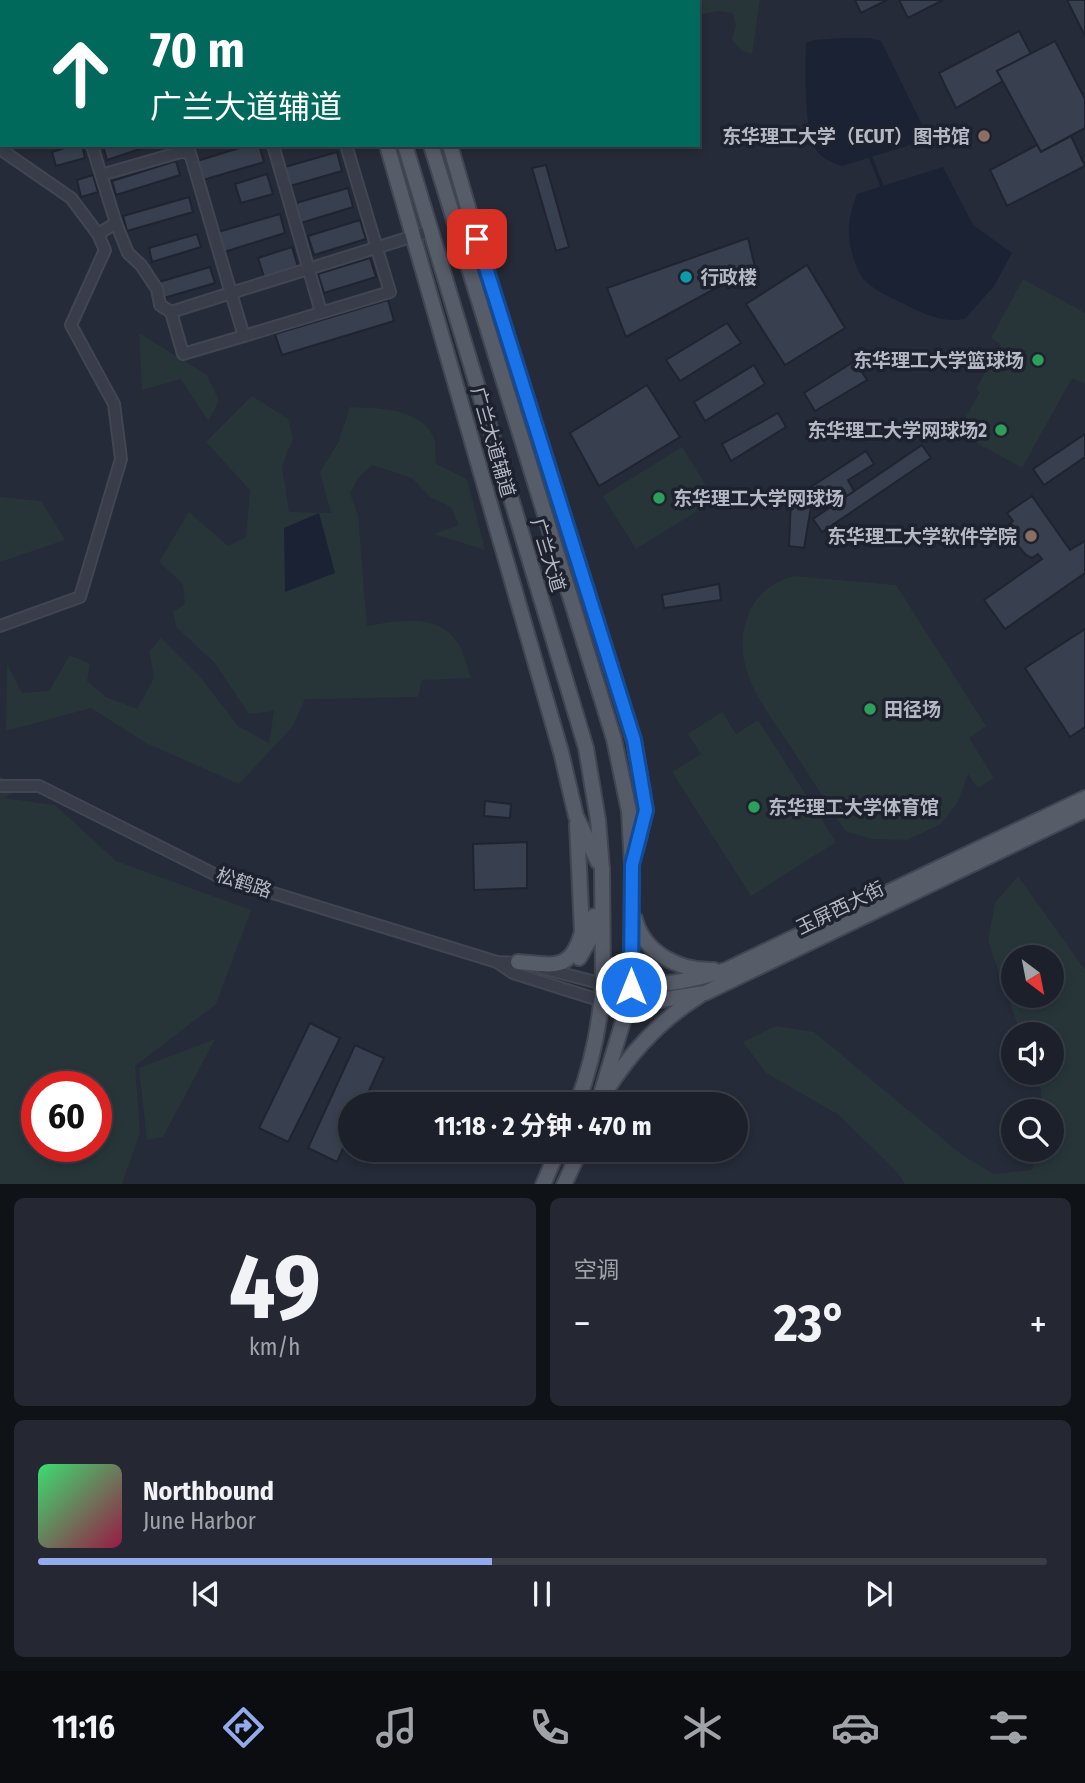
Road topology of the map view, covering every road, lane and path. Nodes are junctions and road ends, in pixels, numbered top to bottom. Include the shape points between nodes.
1 (93, 147) edge
2 (274, 147) edge
3 (347, 147) edge
4 (388, 147) edge
5 (406, 147) edge
6 (432, 147) edge
7 (451, 147) edge
8 (0, 149) edge
9 (180, 149) edge
10 (101, 175) junction
11 (116, 223) junction
12 (430, 231) junction
13 (99, 234) junction
14 (414, 236) junction
15 (377, 248) junction
16 (308, 270) junction
17 (231, 293) junction
18 (171, 312) junction
19 (321, 312) junction
20 (244, 335) junction
21 (0, 626) edge
22 (0, 786) edge
23 (1085, 798) edge
24 (1085, 810) edge
25 (576, 816) junction
26 (593, 851) junction
27 (632, 865) junction
28 (602, 869) junction
29 (632, 905) junction
30 (497, 962) junction
31 (518, 962) junction
32 (554, 965) junction
33 (726, 970) junction
34 (603, 984) junction
35 (631, 987) junction
36 (705, 993) junction
37 (602, 1002) junction
38 (628, 1005) junction
39 (581, 1092) edge
40 (602, 1092) edge
41 (606, 1092) edge
42 (553, 1162) edge
43 (575, 1162) edge
44 (543, 1184) edge
45 (564, 1184) edge

1 - 10 street
2 - 16 street
3 - 15 street
4 - 14 main road, 广兰大道辅道
5 - 12 main road, 广兰大道
6 - 27 main road, 广兰大道 via 614,739 629,811
7 - 27 main road via 634,740 646,810
8 - 13 street via 71,198
9 - 10 street
9 - 17 street via 190,153
10 - 11 street
11 - 13 street
11 - 18 street via 128,253 157,289 160,305
12 - 14 street
12 - 28 main road, 广兰大道 via 586,748
13 - 21 street via 105,250 71,325 114,404 121,459 80,597
14 - 15 street
14 - 25 main road, 广兰大道辅道
15 - 16 street
15 - 19 street via 390,292
16 - 17 street
16 - 19 street
17 - 18 street
17 - 20 street
18 - 20 street via 183,354
19 - 20 street
22 - 30 street, 松鹤路 via 39,786 218,876
23 - 33 main road, 玉屏西大街
24 - 36 main road, 玉屏西大街
25 - 26 main road, 广兰大道辅道
25 - 32 main road via 582,932 572,957
26 - 28 main road, 广兰大道辅道
26 - 32 main road via 594,932 579,958 570,965
27 - 29 main road, 广兰大道
28 - 34 main road, 广兰大道
29 - 33 main road via 639,932 650,948 688,967
29 - 35 main road, 广兰大道
30 - 31 street, 松鹤路
30 - 37 street, 松鹤路 via 513,973
31 - 32 main road
31 - 34 street, 松鹤路
33 - 35 main road, 玉屏西大街
34 - 35 main road, 玉屏西大街
34 - 37 main road, 广兰大道
35 - 38 main road, 广兰大道
36 - 38 main road, 玉屏西大街
36 - 41 main road via 647,1039
37 - 38 main road, 玉屏西大街
37 - 39 main road, 广兰大道
38 - 40 main road, 广兰大道
42 - 44 main road
43 - 45 main road

